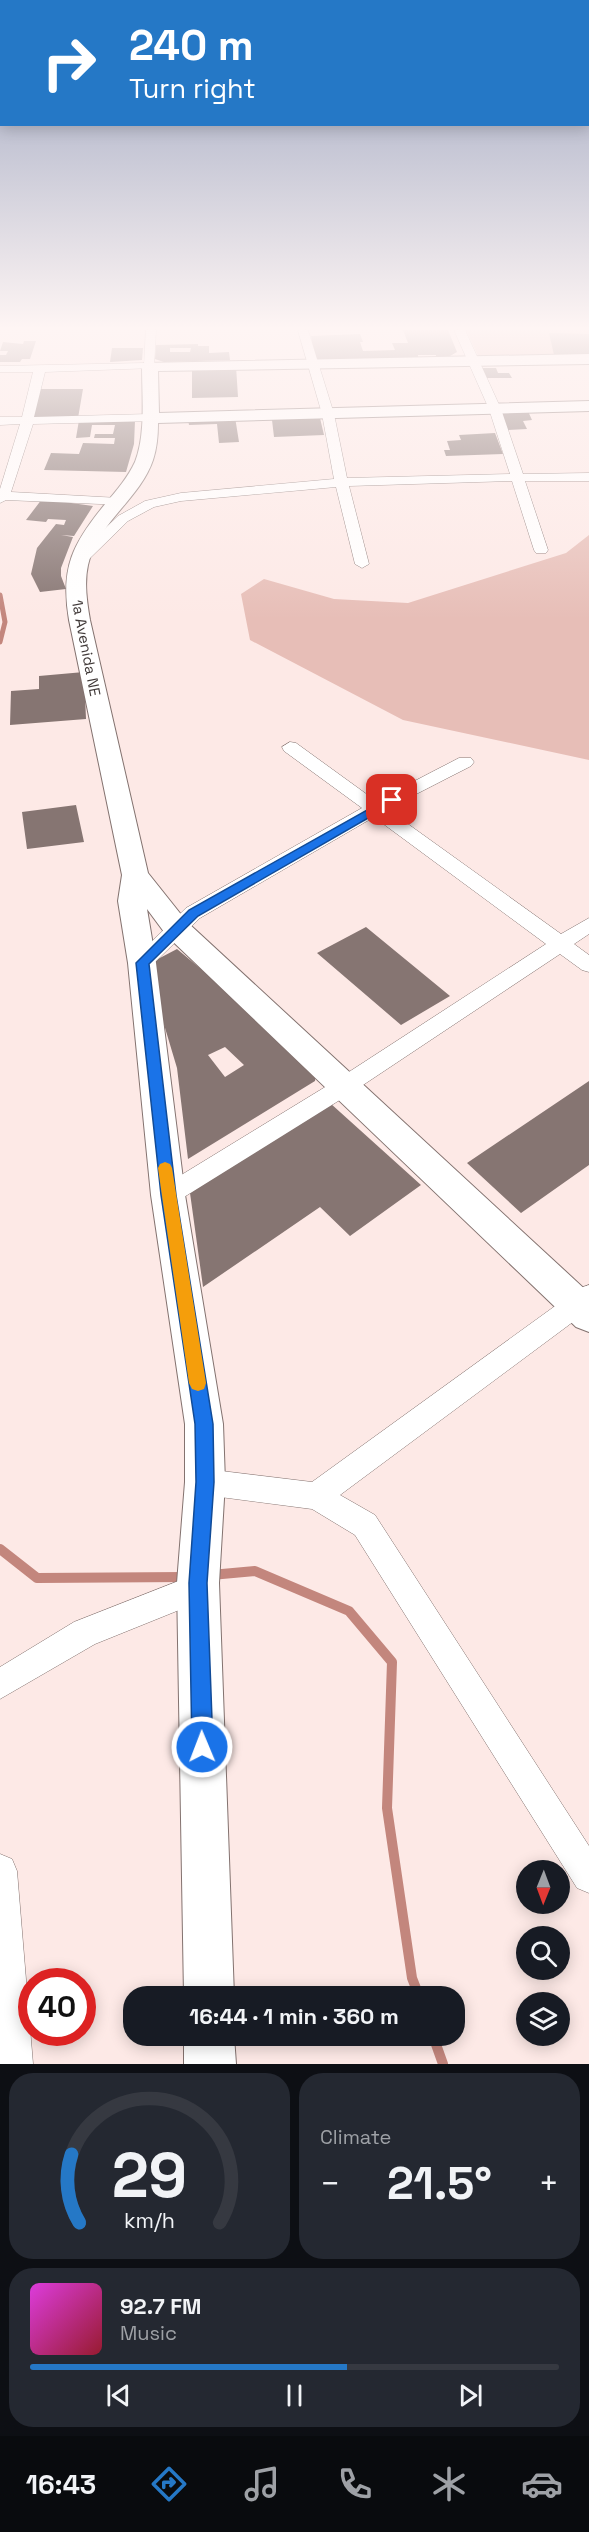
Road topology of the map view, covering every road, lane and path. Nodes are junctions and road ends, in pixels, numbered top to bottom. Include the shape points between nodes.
1 (25, 426) edge
2 (149, 426) edge
3 (330, 426) edge
4 (500, 426) edge
5 (516, 477) junction
6 (589, 477) edge
7 (341, 482) junction
8 (2, 498) edge
9 (119, 502) junction
10 (541, 550) dead end
11 (78, 562) junction
12 (362, 564) dead end
13 (290, 747) dead end
14 (465, 762) dead end
15 (374, 809) junction
16 (135, 875) junction
17 (589, 924) edge
18 (177, 929) junction
19 (558, 943) junction
20 (142, 963) junction
21 (589, 965) edge
22 (343, 1087) junction
23 (168, 1195) junction
24 (585, 1306) edge
25 (205, 1482) junction
26 (316, 1496) junction
27 (198, 1580) junction
28 (0, 1684) edge
29 (0, 1871) edge
30 (589, 1876) edge
31 (208, 1986) edge
32 (209, 2046) edge
33 (15, 2064) edge
34 (210, 2064) edge

1 - 8 street
2 - 9 main road, 1a Avenida NE via 145,460
3 - 7 street
4 - 5 street
5 - 6 street
5 - 7 street
5 - 10 street
7 - 11 street via 166,500 141,507 125,516
7 - 12 street
8 - 9 street
9 - 11 main road, 1a Avenida NE via 93,534
11 - 16 main road, 1a Avenida NE via 75,591 90,675
13 - 15 street
14 - 15 street
15 - 18 street via 194,913
15 - 19 street
16 - 18 main road
16 - 20 main road via 132,901
17 - 19 street
18 - 20 street
18 - 22 main road
19 - 21 street
19 - 22 street
20 - 23 main road
22 - 23 street
22 - 24 main road
23 - 25 main road via 204,1424
24 - 26 street
25 - 26 street
25 - 27 main road
26 - 30 street via 365,1525
27 - 28 street via 85,1633
27 - 31 main road
29 - 33 street
32 - 34 main road

